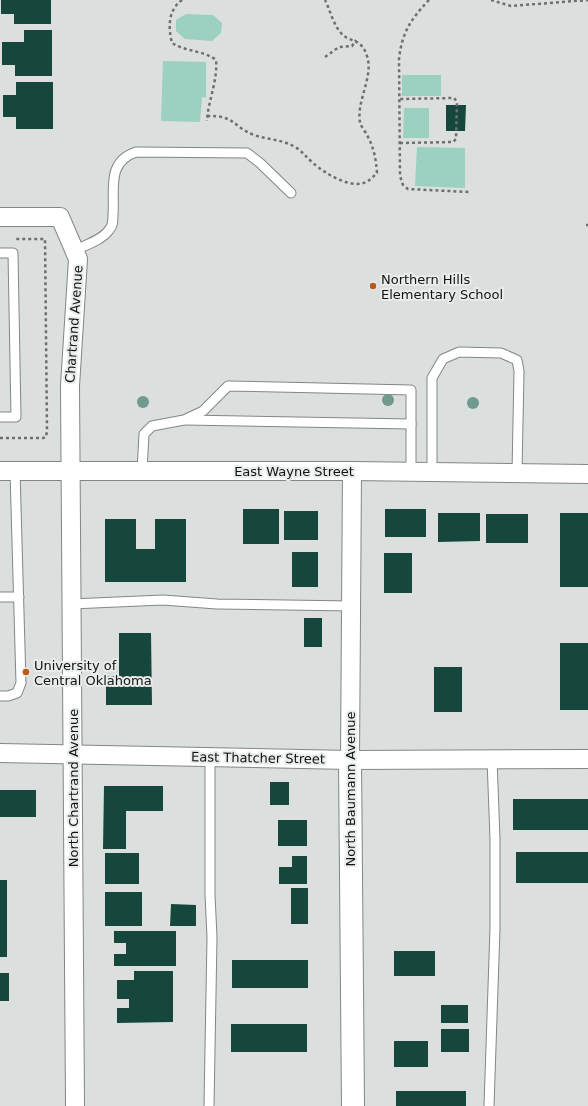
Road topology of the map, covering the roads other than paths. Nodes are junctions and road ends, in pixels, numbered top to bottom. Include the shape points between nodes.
1 (291, 193) dead end
2 (0, 217) edge
3 (75, 250) junction
4 (0, 253) edge
5 (0, 417) edge
6 (181, 420) junction
7 (411, 424) junction
8 (8, 471) edge
9 (70, 471) junction
10 (142, 471) junction
11 (352, 471) junction
12 (411, 472) junction
13 (432, 472) junction
14 (517, 473) junction
15 (588, 474) edge
16 (0, 597) edge
17 (19, 598) junction
18 (71, 604) junction
19 (351, 606) junction
20 (0, 696) edge
21 (0, 753) edge
22 (74, 754) junction
23 (210, 757) junction
24 (492, 759) junction
25 (588, 759) edge
26 (350, 760) junction
27 (75, 1106) edge
28 (209, 1106) edge
29 (353, 1106) edge
30 (489, 1106) edge

1 - 3 lane via 247,153 136,152 122,158 116,165 111,228 101,238
2 - 3 street, Chartrand Avenue via 60,217
3 - 9 street, Chartrand Avenue via 78,259 70,386
4 - 5 lane via 13,253 16,417
6 - 7 lane
6 - 7 lane via 203,411 228,386 411,390
6 - 10 lane via 152,426 144,434
7 - 12 lane
8 - 9 street, East Wayne Street
8 - 17 lane
9 - 10 street, East Wayne Street
9 - 18 street, North Chartrand Avenue
10 - 11 street, East Wayne Street
11 - 12 street, East Wayne Street
11 - 19 street, North Baumann Avenue
12 - 13 street, East Wayne Street
13 - 14 street, East Wayne Street
13 - 14 lane via 432,378 443,359 459,352 501,353 516,360 519,371
14 - 15 street, East Wayne Street
16 - 17 lane
17 - 20 lane via 21,683 17,692
18 - 19 lane via 163,600 217,604
18 - 22 street, North Chartrand Avenue
19 - 26 street, North Baumann Avenue
21 - 22 street, East Thatcher Street
22 - 23 street, East Thatcher Street
22 - 27 street, North Chartrand Avenue
23 - 26 street, East Thatcher Street
23 - 28 lane via 212,937
24 - 25 street, East Thatcher Street
24 - 26 street, East Thatcher Street
24 - 30 lane via 495,928
26 - 29 street, North Baumann Avenue

